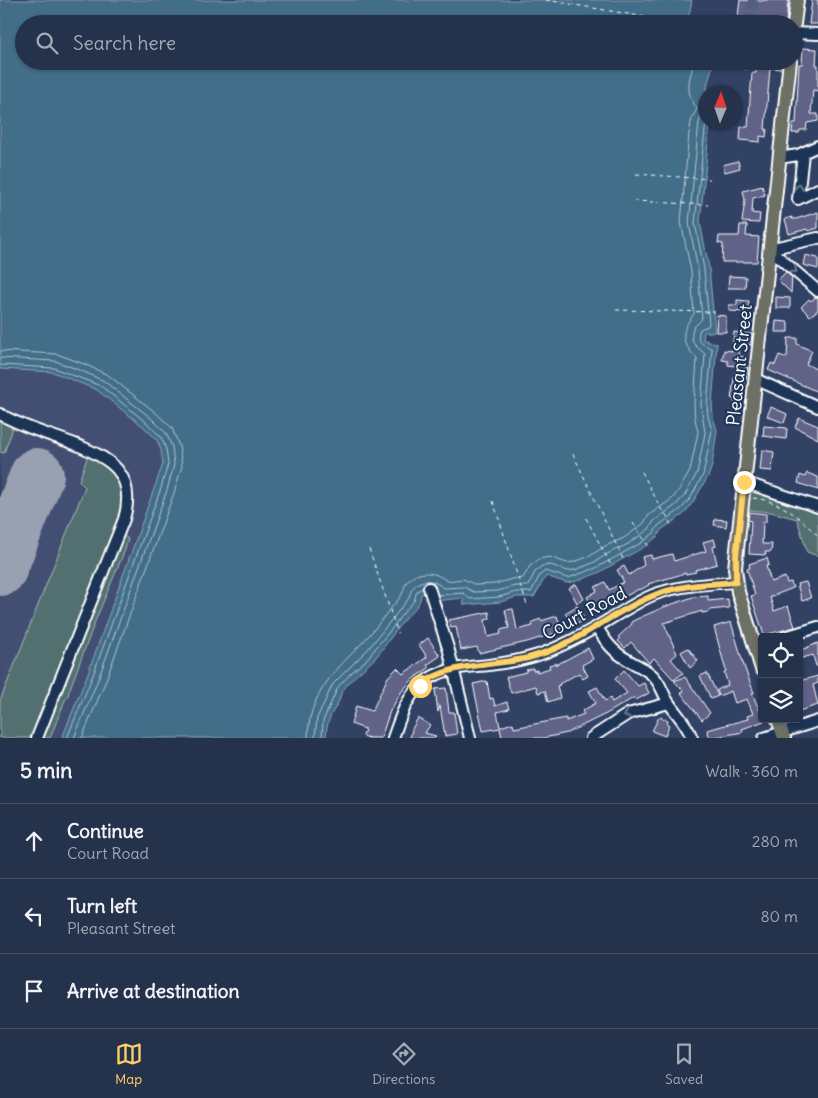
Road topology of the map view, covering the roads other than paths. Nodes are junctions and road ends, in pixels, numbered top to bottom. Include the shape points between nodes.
1 (792, 0) edge
2 (797, 0) edge
3 (795, 15) edge
4 (803, 33) edge
5 (818, 34) edge
6 (789, 70) edge
7 (818, 146) edge
8 (803, 153) junction
9 (779, 158) junction
10 (818, 189) edge
11 (818, 238) edge
12 (769, 249) junction
13 (818, 291) edge
14 (755, 379) junction
15 (818, 407) edge
16 (0, 414) edge
17 (744, 482) junction
18 (818, 508) edge
19 (736, 582) junction
20 (429, 588) dead end
21 (597, 627) junction
22 (818, 627) edge
23 (798, 633) edge
24 (758, 645) edge
25 (453, 669) junction
26 (669, 703) junction
27 (818, 721) edge
28 (779, 723) edge
29 (783, 735) edge
30 (37, 738) edge
31 (393, 738) edge
32 (470, 738) edge
33 (591, 738) edge
34 (692, 738) edge
35 (764, 738) edge

1 - 2 street
2 - 3 main road
4 - 5 street
6 - 9 main road, Pleasant Street
7 - 8 street
8 - 9 street
10 -> 8 street via 798,199
9 - 12 main road, Pleasant Street
11 - 12 street
12 -> 13 street
12 - 14 main road, Pleasant Street
14 - 15 street
14 - 17 main road, Pleasant Street
16 - 30 street via 102,456 120,471 127,489 128,507 124,519
17 - 18 street
17 - 19 main road, Pleasant Street
19 - 21 street, Court Road via 696,585 660,593
19 - 24 main road, Pleasant Street
20 - 25 street
21 - 25 street, Court Road via 534,656
21 - 26 street via 614,650 655,677
22 - 23 street
25 - 31 street, Court Road via 432,677 417,689 405,707
25 - 32 street
26 -> 33 street via 628,714
26 - 34 street via 684,721
27 - 29 street
28 - 29 main road
29 - 35 street

